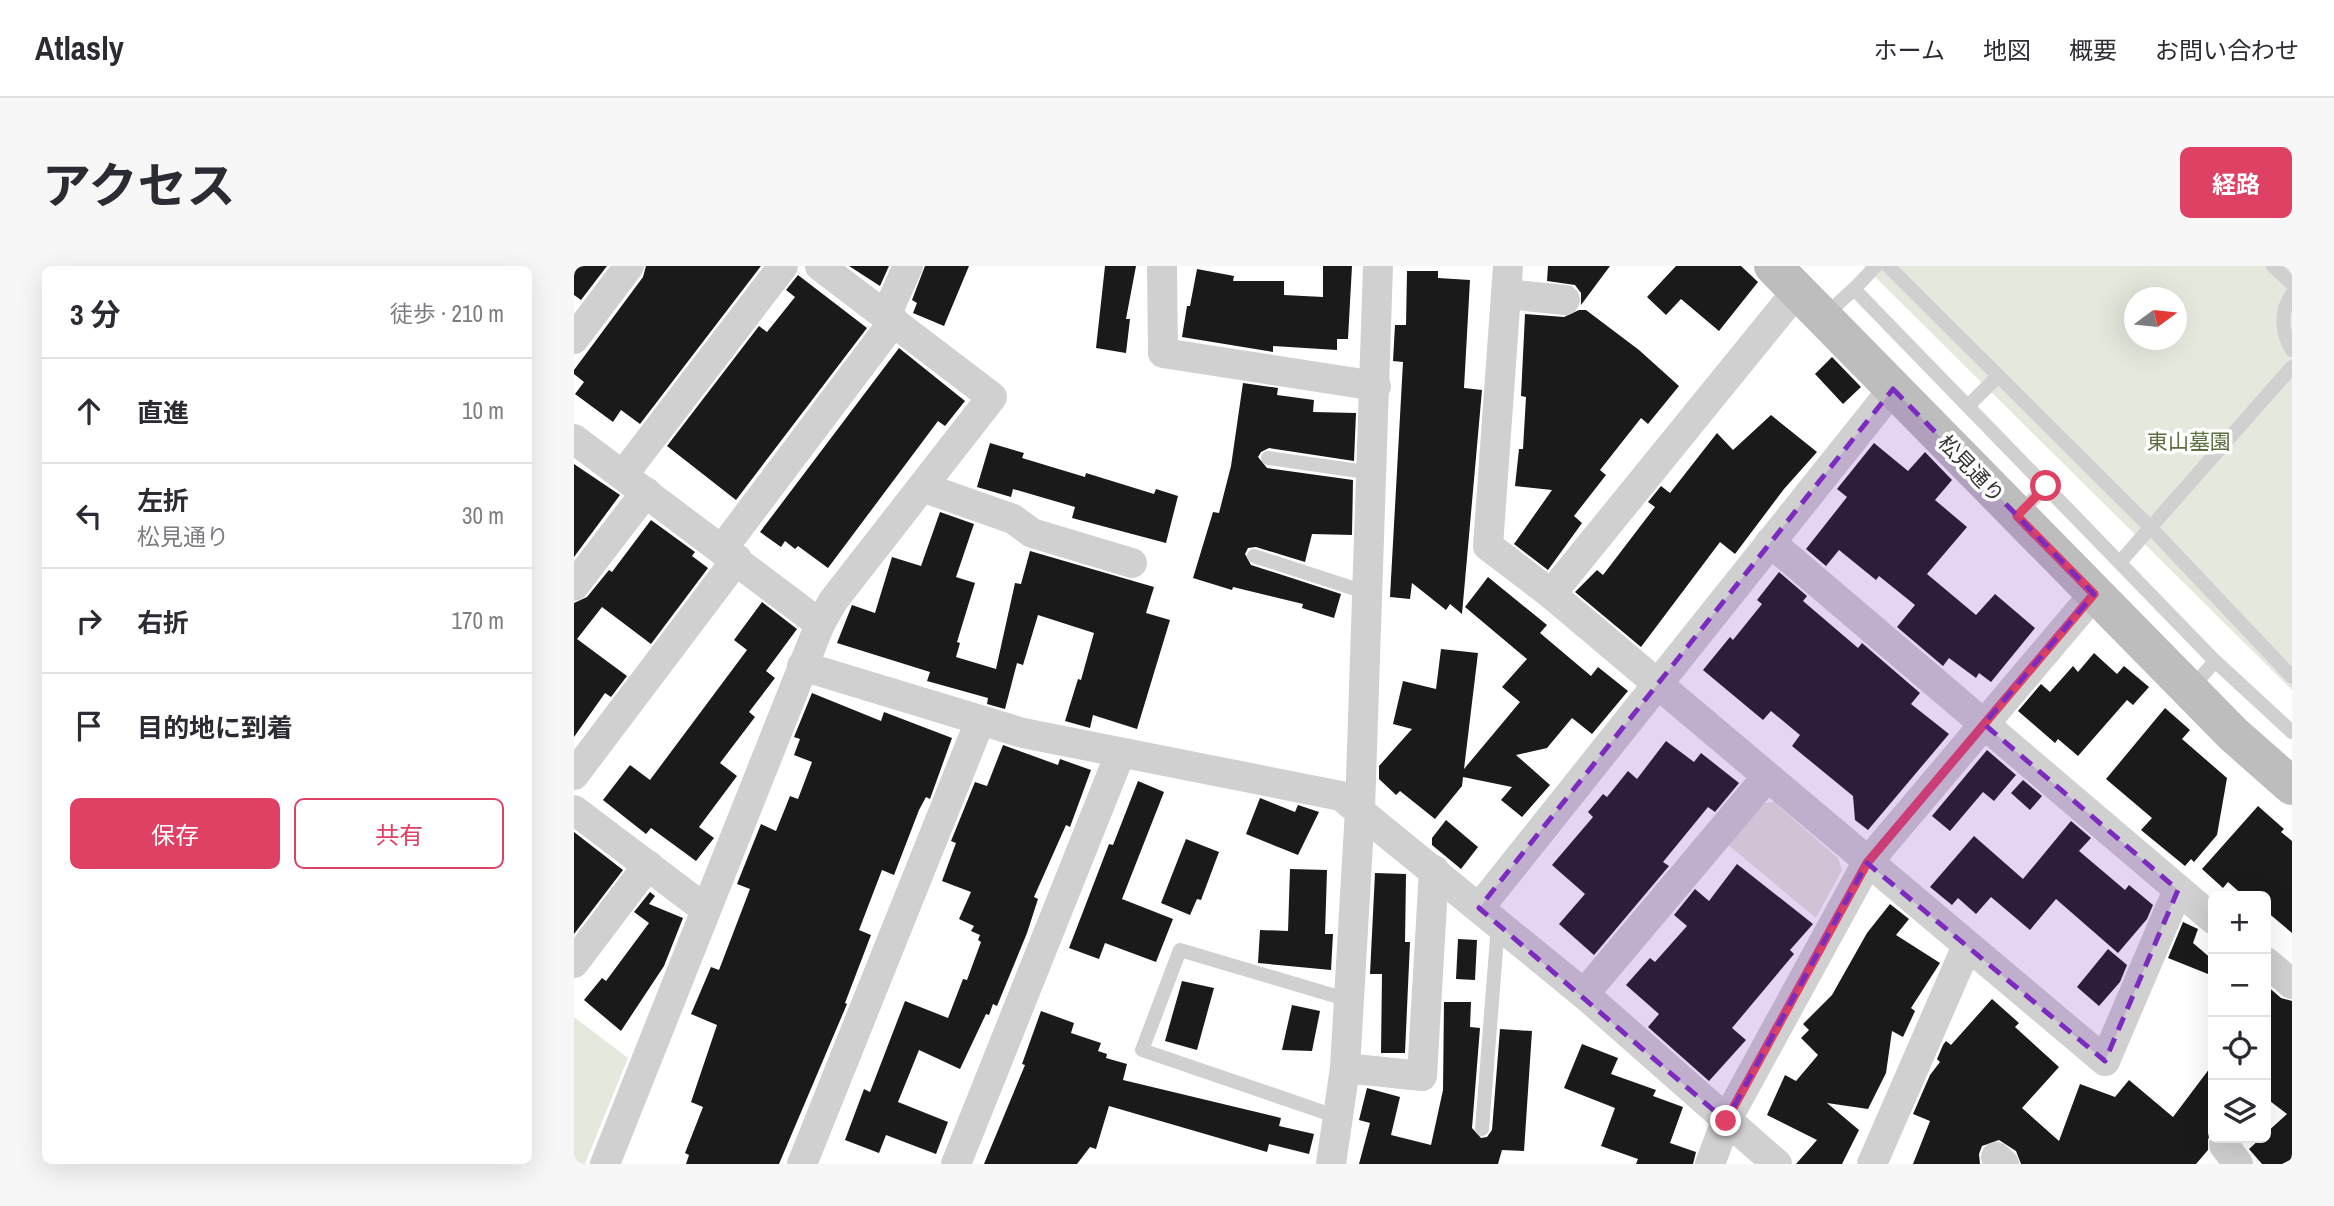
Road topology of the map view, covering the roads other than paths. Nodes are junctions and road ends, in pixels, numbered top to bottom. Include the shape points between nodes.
1 (629, 266) edge
2 (783, 266) edge
3 (820, 266) edge
4 (908, 266) edge
5 (1162, 266) edge
6 (1378, 266) edge
7 (1875, 266) edge
8 (1888, 266) edge
9 (2273, 266) edge
10 (1507, 280) edge
11 (2292, 284) edge
12 (1854, 289) junction
13 (1797, 292) edge
14 (2292, 294) edge
15 (1565, 300) dead end
16 (890, 318) junction
17 (574, 339) edge
18 (2292, 350) edge
19 (2292, 367) edge
20 (1998, 376) junction
21 (1376, 386) junction
22 (1893, 389) junction
23 (1968, 406) junction
24 (574, 439) edge
25 (1268, 458) dead end
26 (1373, 473) junction
27 (634, 484) junction
28 (2046, 486) junction
29 (922, 487) junction
30 (2017, 516) junction
31 (2151, 528) junction
32 (1770, 542) junction
33 (730, 554) junction
34 (1254, 556) dead end
35 (2120, 562) junction
36 (1132, 563) dead end
37 (574, 586) edge
38 (1368, 593) junction
39 (1551, 594) junction
40 (2094, 594) junction
41 (820, 624) junction
42 (2215, 661) junction
43 (802, 666) junction
44 (2292, 677) edge
45 (1657, 683) junction
46 (2190, 690) junction
47 (980, 721) junction
48 (1984, 724) junction
49 (2292, 732) edge
50 (1120, 754) junction
51 (574, 775) edge
52 (1766, 778) junction
53 (2292, 786) edge
54 (1360, 809) junction
55 (574, 810) edge
56 (1867, 863) junction
57 (648, 865) junction
58 (1434, 870) junction
59 (2178, 890) junction
60 (705, 909) junction
61 (2208, 915) edge
62 (1488, 916) junction
63 (1967, 946) junction
64 (574, 963) edge
65 (2271, 966) edge
66 (2292, 984) edge
67 (1584, 994) junction
68 (1349, 1000) junction
69 (1345, 1069) junction
70 (1338, 1117) junction
71 (1726, 1121) junction
72 (1482, 1129) dead end
73 (605, 1164) edge
74 (802, 1164) edge
75 (956, 1164) edge
76 (1331, 1164) edge
77 (1710, 1164) edge
78 (1777, 1164) edge
79 (1872, 1164) edge

1 - 17 street
2 - 27 street
3 - 16 street
4 - 16 street
5 - 21 street via 1163,353
6 - 21 street
7 - 12 lane
8 - 20 lane
9 - 11 lane
10 - 15 street
10 - 39 street via 1488,545
12 - 13 lane
12 - 23 lane
13 - 22 street, 松見通り
13 - 39 street
14 - 18 lane via 2283,316
16 - 29 street via 992,397
16 - 33 street
19 - 31 lane
20 - 23 lane
20 - 31 lane
21 - 26 street
22 - 30 street, 松見通り
22 - 32 street
23 - 28 lane
24 - 27 street
25 - 26 lane
26 - 38 street
27 - 33 street
27 - 37 street
28 - 30 lane
28 - 35 lane
29 - 36 street via 1013,519 1032,533
29 - 41 street
30 - 40 street, 松見通り
31 - 35 lane
31 - 44 lane
32 - 45 street
32 - 48 street
33 - 41 street
33 - 51 street
34 - 38 lane
35 - 42 lane
38 - 54 street
39 - 45 street
40 - 46 street, 松見通り
40 - 48 street
41 - 43 street
42 - 46 lane
42 - 49 lane
43 - 47 street
43 - 60 street
45 - 52 street
45 - 62 street
46 - 53 street, 松見通り
47 - 50 street
47 - 74 street
48 - 56 street
48 - 59 street
50 - 54 street via 1341,796
50 - 75 street
52 - 56 street
52 - 67 street
54 - 58 street
54 - 68 street
55 - 57 street
56 - 63 street
56 - 71 street
57 - 60 street
57 - 64 street
58 - 62 street
58 - 69 street via 1422,1076
59 - 61 street
59 - 63 street via 2105,1061
60 - 73 street
62 - 67 street
62 - 72 lane
63 - 79 street
65 - 66 street
67 - 71 street
68 - 69 street
68 - 70 lane via 1180,950 1142,1050
69 - 70 street
70 - 76 street
71 - 77 street
71 - 78 street

